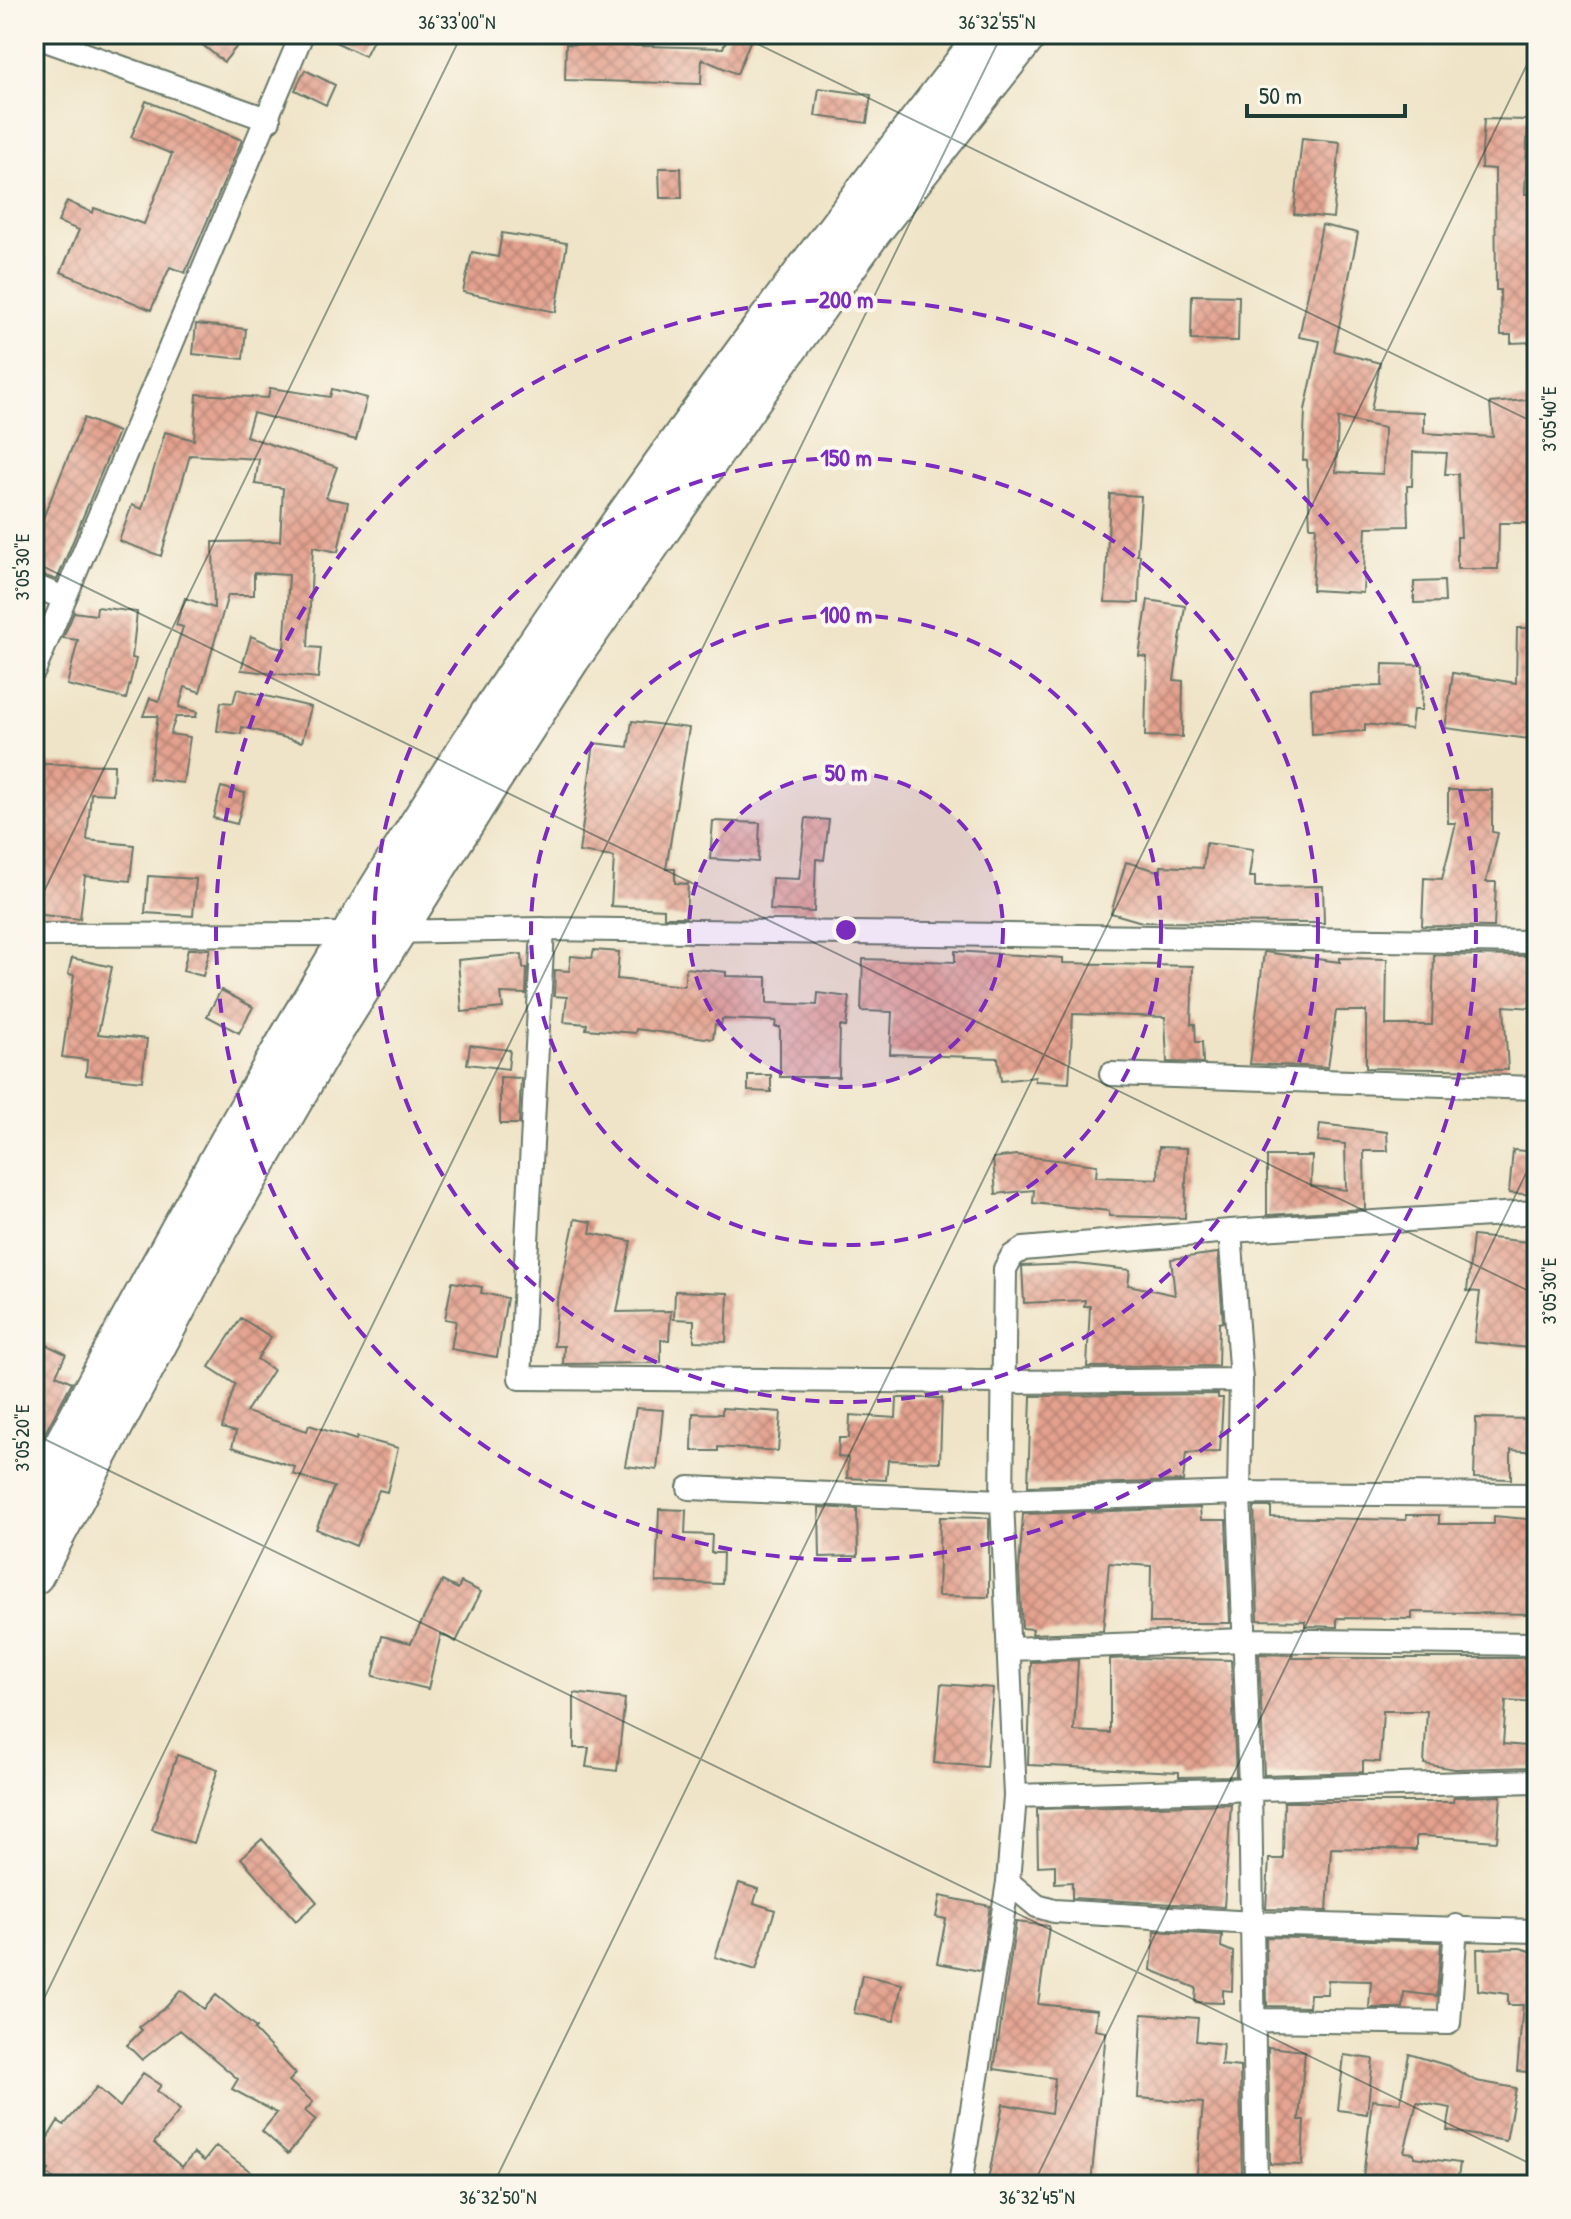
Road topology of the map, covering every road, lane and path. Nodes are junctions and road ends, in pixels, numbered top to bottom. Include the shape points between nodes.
1 (302, 34) edge
2 (987, 34) edge
3 (1028, 34) edge
4 (34, 36) edge
5 (269, 120) junction
6 (34, 586) edge
7 (64, 598) junction
8 (34, 671) edge
9 (543, 929) junction
10 (398, 931) junction
11 (352, 934) junction
12 (34, 935) edge
13 (1537, 942) edge
14 (1111, 1074) dead end
15 (1537, 1088) edge
16 (1537, 1212) edge
17 (1230, 1231) junction
18 (1241, 1380) junction
19 (1001, 1382) junction
20 (689, 1488) dead end
21 (1239, 1493) junction
22 (1537, 1495) edge
23 (34, 1501) edge
24 (1002, 1501) junction
25 (34, 1575) edge
26 (1244, 1640) junction
27 (1537, 1644) edge
28 (1010, 1649) junction
29 (1537, 1781) edge
30 (1250, 1787) junction
31 (1015, 1796) junction
32 (1008, 1882) junction
33 (1253, 1923) junction
34 (1456, 1926) junction
35 (1537, 1931) edge
36 (1254, 2020) junction
37 (960, 2185) edge
38 (1256, 2185) edge

1 - 5 street
2 - 11 highway via 784,296 585,573
3 - 10 highway via 872,231 770,373 570,659
4 - 5 street
5 - 7 street
6 - 7 street
7 - 8 street
9 - 10 street
9 - 13 street
9 - 19 street via 520,1378
10 - 11 street
10 - 25 highway via 223,1221
11 - 12 street
11 - 23 highway via 189,1215
14 - 15 street
16 - 17 street
17 - 18 street
17 - 19 street via 1023,1249 1012,1256 1005,1269
18 - 19 street
18 - 21 street
19 - 24 street
20 - 24 street
21 - 22 street
21 - 24 street
21 - 26 street
24 - 28 street
26 - 27 street
26 - 28 street
26 - 30 street
28 - 31 street
29 - 30 street
30 - 31 street
30 - 33 street
31 - 32 street
32 - 33 street via 1037,1906 1054,1911
32 - 37 street
33 - 34 street
33 - 36 street
34 - 35 street
34 - 36 street via 1449,2023
36 - 38 street

